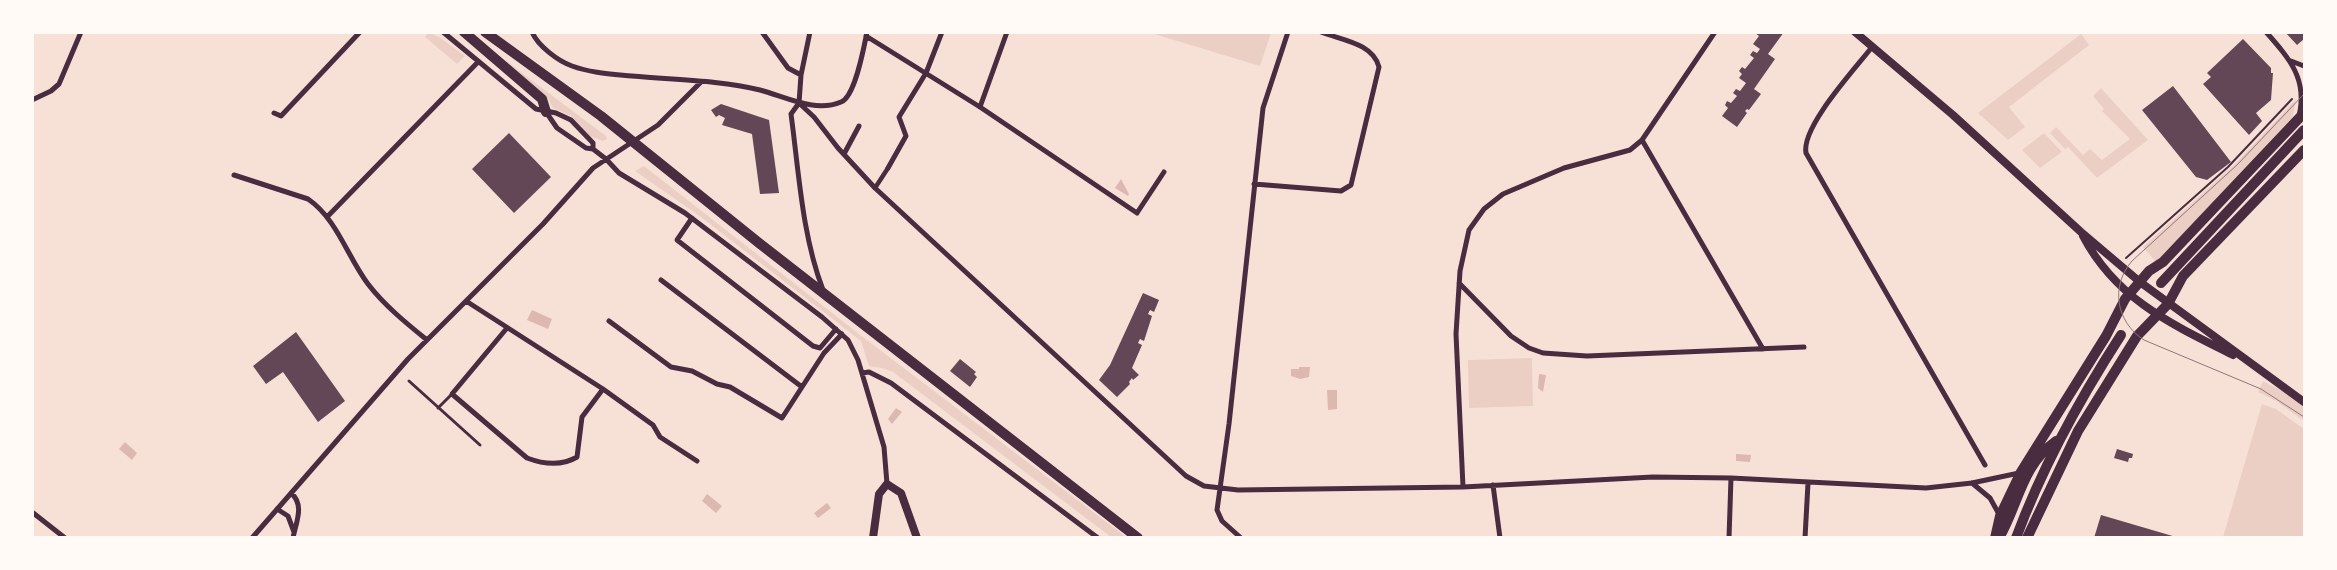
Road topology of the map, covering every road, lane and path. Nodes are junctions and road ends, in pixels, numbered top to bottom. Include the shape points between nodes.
1 (81, 32) edge
2 (360, 32) edge
3 (443, 32) edge
4 (464, 32) edge
5 (485, 32) edge
6 (532, 32) edge
7 (762, 32) edge
8 (810, 32) edge
9 (942, 32) edge
10 (1007, 32) edge
11 (1288, 32) edge
12 (1321, 32) edge
13 (1715, 32) edge
14 (1855, 32) edge
15 (2266, 32) edge
16 (867, 34) edge
17 (1872, 47) junction
18 (2291, 60) junction
19 (478, 62) junction
20 (2304, 66) edge
21 (926, 73) junction
22 (801, 75) junction
23 (701, 82) junction
24 (2301, 89) junction
25 (32, 100) edge
26 (799, 103) junction
27 (980, 108) junction
28 (546, 112) junction
29 (274, 113) dead end
30 (2302, 116) edge
31 (859, 126) dead end
32 (2304, 130) edge
33 (1642, 140) junction
34 (634, 142) junction
35 (593, 150) junction
36 (2304, 150) edge
37 (844, 154) junction
38 (606, 159) junction
39 (888, 168) joint
40 (1164, 172) dead end
41 (234, 175) dead end
42 (1254, 184) junction
43 (875, 188) junction
44 (327, 217) junction
45 (692, 218) junction
46 (2081, 232) junction
47 (2121, 266) junction
48 (661, 280) dead end
49 (2140, 282) junction
50 (1459, 283) junction
51 (2161, 283) dead end
52 (825, 294) junction
53 (2128, 294) junction
54 (466, 301) junction
55 (2168, 304) junction
56 (2157, 315) junction
57 (609, 320) dead end
58 (507, 328) junction
59 (836, 329) junction
60 (842, 334) junction
61 (2121, 335) dead end
62 (427, 340) junction
63 (1804, 347) dead end
64 (1763, 349) junction
65 (2250, 364) junction
66 (862, 373) junction
67 (409, 381) dead end
68 (802, 387) junction
69 (603, 389) junction
70 (452, 394) junction
71 (2304, 402) edge
72 (438, 408) junction
73 (2059, 439) junction
74 (480, 445) dead end
75 (697, 461) dead end
76 (1985, 464) dead end
77 (2021, 472) junction
78 (1731, 478) junction
79 (1808, 483) junction
80 (1972, 483) junction
81 (887, 484) junction
82 (1493, 485) junction
83 (1462, 487) junction
84 (1220, 490) junction
85 (291, 493) junction
86 (277, 509) junction
87 (32, 512) edge
88 (2000, 516) junction
89 (294, 535) edge
90 (65, 538) edge
91 (252, 538) edge
92 (873, 538) edge
93 (917, 538) edge
94 (1098, 538) edge
95 (1138, 538) edge
96 (1241, 538) edge
97 (1500, 538) edge
98 (1729, 538) edge
99 (1805, 538) edge
100 (1995, 538) edge
101 (1999, 538) edge
102 (2016, 538) edge
103 (2027, 538) edge

1 - 25 street via 59,84
2 - 29 street via 280,116
3 - 19 street
4 - 28 main road via 542,99
5 - 34 main road
6 - 23 street via 535,39 570,66 589,71
7 - 22 street via 788,68
8 - 22 street
9 - 21 street
10 - 27 street
11 - 42 street via 1263,108
12 - 42 street via 1371,50 1379,67 1351,185 1340,191
13 - 33 street
14 - 17 street
15 - 18 street
16 - 21 street
16 - 26 street via 847,99 820,106
17 - 46 street via 1953,115
17 - 76 street via 1818,116 1808,133 1806,153
18 - 20 street
18 - 24 street
19 - 28 street via 536,109
19 - 44 street
21 - 27 street
21 - 39 street via 898,117 906,136
22 - 26 street
23 - 26 street via 751,88
23 - 34 street via 658,125
24 - 30 street
24 - 47 path via 2228,167 2128,256
26 - 37 street
26 - 52 street via 791,114 792,124 808,239 814,267
27 - 40 street via 1137,213
28 - 35 street via 556,128
28 - 35 street via 571,120 593,144
30 - 49 main road
31 - 37 street
32 - 51 main road
33 - 50 street via 1630,150 1564,168 1494,201 1468,230
33 - 64 street
34 - 38 street
34 - 52 main road
35 - 38 street
36 - 55 main road via 2183,276
37 - 43 street
38 - 45 street via 619,173
38 - 54 street via 593,168 543,224
39 - 43 street
41 - 44 street via 308,199
42 - 84 street
43 - 84 street via 1186,476
44 - 62 street via 368,285
45 - 59 street
45 - 59 street via 677,240 813,346 820,348
46 - 47 street
46 - 53 street via 2094,257
47 - 49 street
48 - 68 street
49 - 53 main road
49 - 55 street
50 - 64 street via 1511,336 1543,353 1587,356
50 - 83 street via 1456,334
52 - 95 main road
53 - 56 street
53 - 77 main road via 2106,336
54 - 58 street
54 - 62 street
55 - 56 main road
55 - 65 street
56 - 65 street
56 - 103 main road via 2133,342 2078,431
57 - 68 street via 671,367 692,371 730,387 782,418
58 - 69 street
58 - 70 street
59 - 60 street
60 - 66 street via 848,340
60 - 68 street via 828,348
61 - 73 main road
62 - 85 street
63 - 64 street
65 - 71 street
66 - 81 street via 884,447
66 - 94 street via 869,372 891,383
67 - 72 lane
69 - 70 street via 582,417 578,457 569,462 542,463 527,458
69 - 75 street via 653,426 660,437
70 - 72 lane
72 - 74 lane
73 - 101 main road via 2042,451 2016,495
73 - 102 main road
77 - 80 street
77 - 88 main road
78 - 79 street
78 - 82 street via 1653,476
78 - 98 street
79 - 80 street via 1917,488
79 - 99 street
80 - 88 street via 1990,498
81 - 92 street via 879,494
81 - 93 street via 901,493
82 - 83 street
82 - 97 street
83 - 84 street
84 - 96 street via 1219,516
85 - 86 street
85 - 89 street via 298,503 299,520
86 - 89 street via 288,516
86 - 91 street
87 - 90 street
88 - 100 main road

